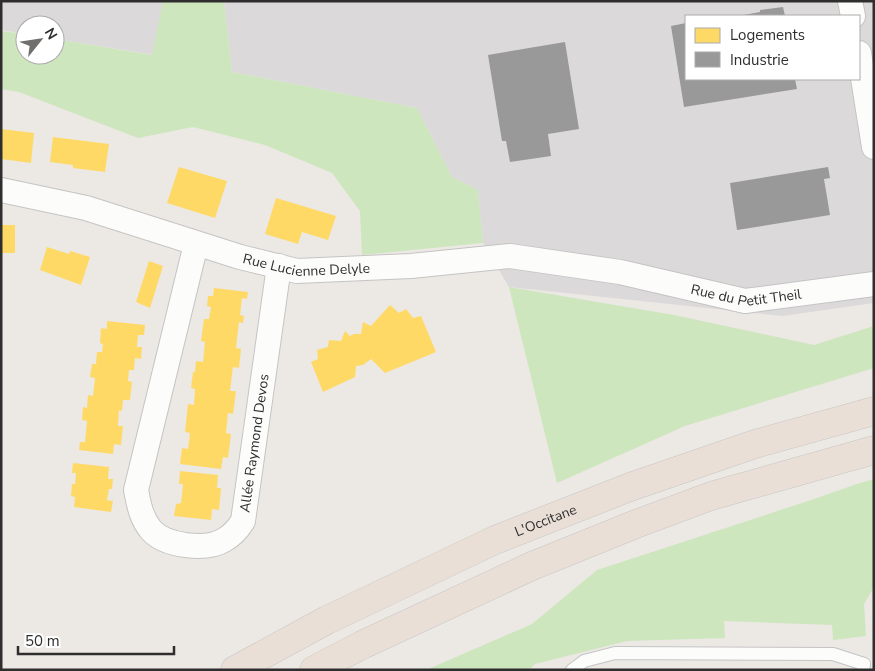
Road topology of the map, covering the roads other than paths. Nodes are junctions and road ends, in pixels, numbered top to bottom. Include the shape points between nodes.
1 (850, 1) edge
2 (853, 15) edge
3 (860, 59) edge
4 (874, 147) edge
5 (1, 190) edge
6 (196, 244) junction
7 (279, 266) junction
8 (620, 272) joint
9 (874, 284) edge
10 (874, 411) edge
11 (874, 450) edge
12 (234, 670) edge
13 (314, 670) edge
14 (572, 670) edge
15 (863, 670) edge

1 - 2 street
3 - 4 street
5 - 6 street, Rue Lucienne Delyle via 86,208
6 - 7 street, Rue Lucienne Delyle
6 - 7 street, Allée Raymond Devos via 136,490 140,511 152,531 168,541 198,547 222,542 243,521
7 - 8 street, Rue Lucienne Delyle via 297,271 411,266 510,256
8 - 9 street, Rue du Petit Theil via 745,301
10 - 12 highway, L'Occitane via 755,444 495,540 327,620
11 - 13 highway via 711,496 636,524 532,566
14 - 15 lane via 584,660 625,653 833,654 864,664

